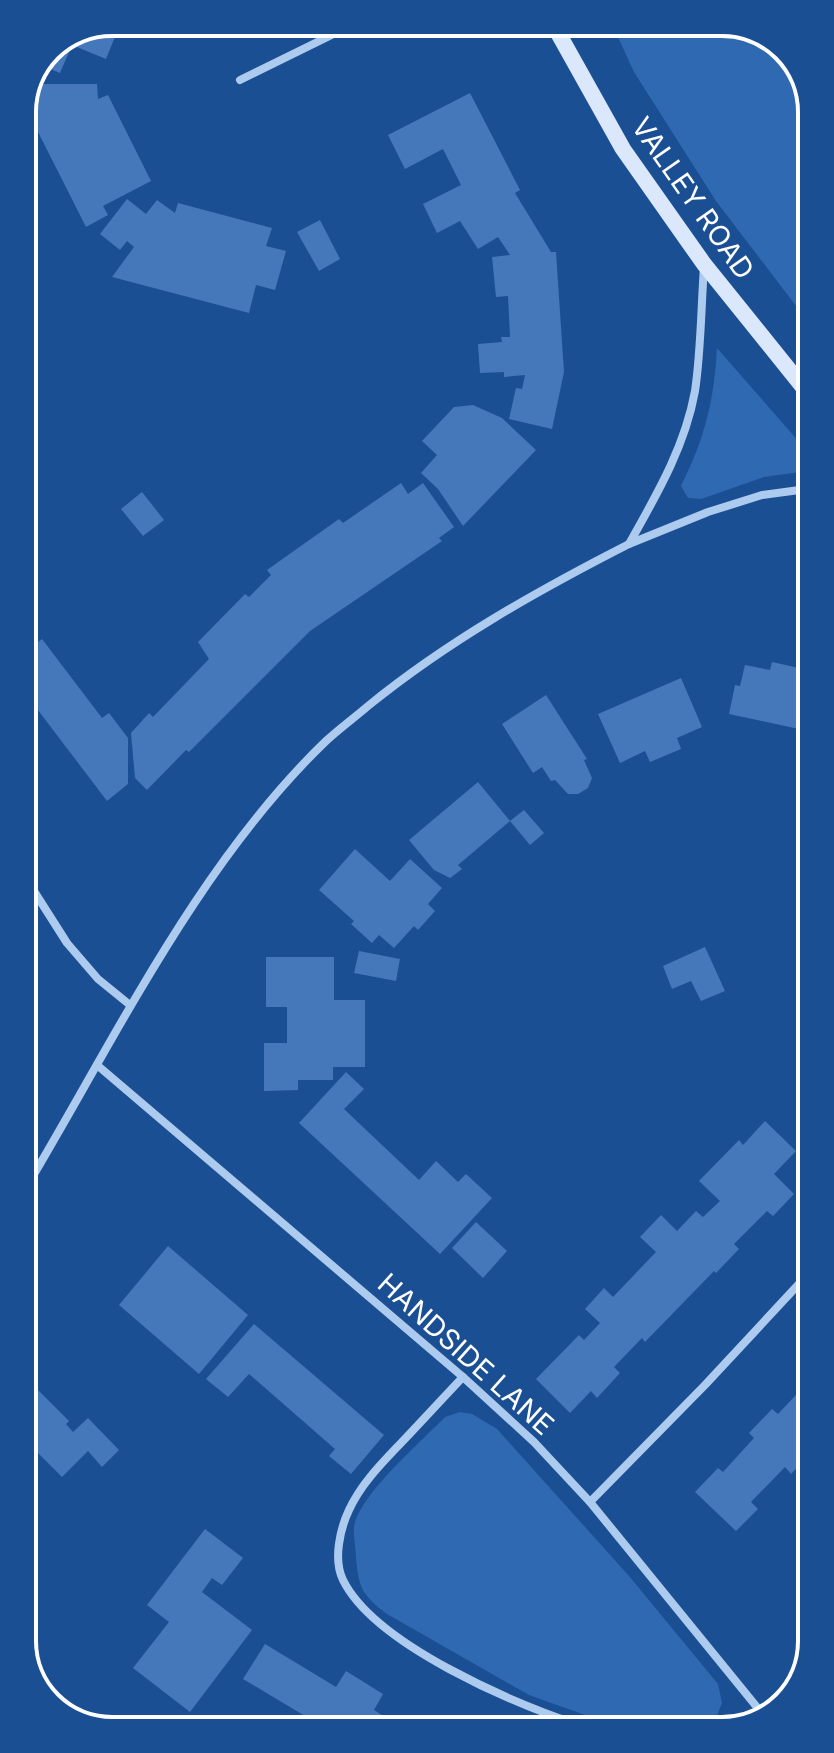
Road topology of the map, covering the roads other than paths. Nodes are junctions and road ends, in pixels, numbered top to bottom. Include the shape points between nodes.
1 (330, 36) edge
2 (560, 36) edge
3 (240, 80) dead end
4 (704, 264) junction
5 (798, 381) edge
6 (798, 490) edge
7 (629, 544) junction
8 (36, 894) edge
9 (130, 1005) junction
10 (97, 1065) junction
11 (36, 1170) edge
12 (798, 1285) edge
13 (463, 1377) junction
14 (590, 1502) junction
15 (757, 1708) edge
16 (557, 1717) edge

1 - 3 street
2 - 4 main road, VALLEY ROAD via 623,149
4 - 5 main road, VALLEY ROAD
4 - 7 street via 695,392 663,485
6 - 7 street via 708,512
7 - 9 street via 495,616 398,682 326,741 255,820
8 - 9 street via 67,943
9 - 10 street
10 - 11 street
10 - 13 street, HANDSIDE LANE
12 - 14 street
13 - 14 street, HANDSIDE LANE
13 - 16 street via 363,1485 347,1512 338,1547 341,1578 361,1607 387,1630 456,1672
14 - 15 street, HANDSIDE LANE

